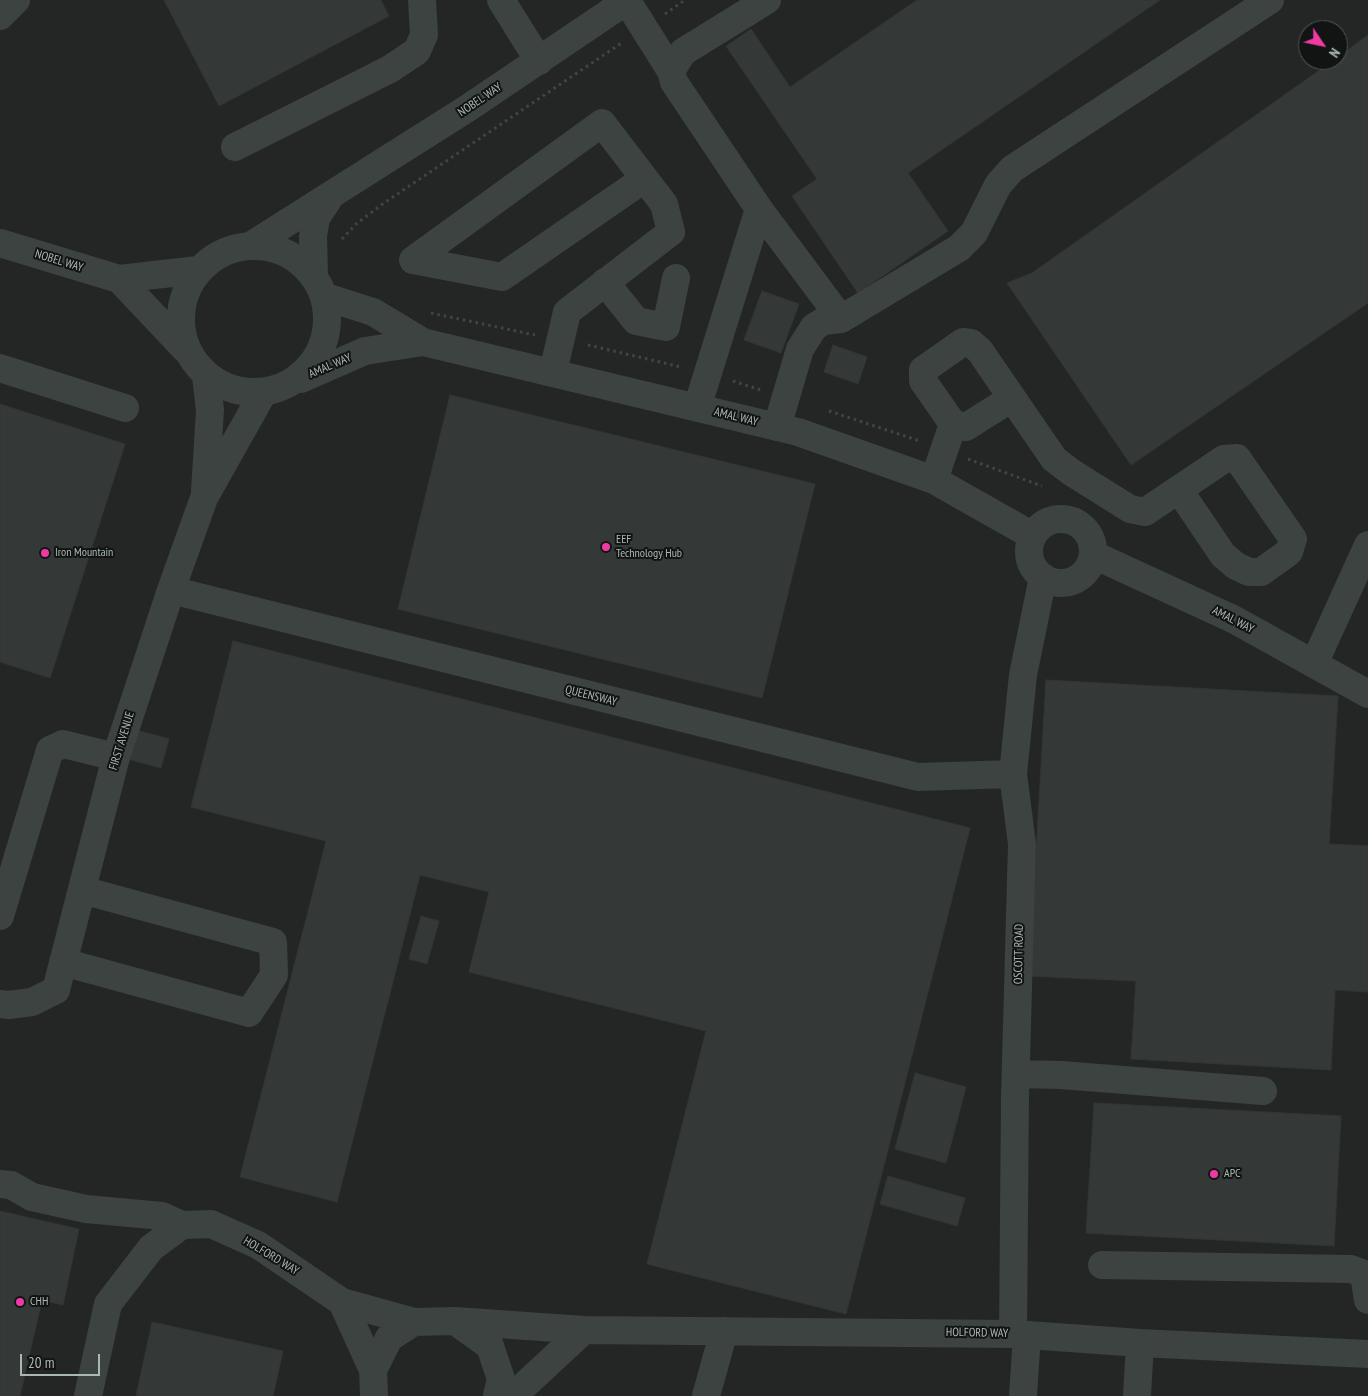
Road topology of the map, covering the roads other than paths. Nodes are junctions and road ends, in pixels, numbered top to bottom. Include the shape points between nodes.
1 (16, 0) edge
2 (422, 0) edge
3 (501, 0) edge
4 (767, 0) edge
5 (1270, 0) edge
6 (628, 1) edge
7 (0, 16) edge
8 (538, 61) junction
9 (671, 71) junction
10 (235, 147) dead end
11 (644, 179) junction
12 (329, 198) junction
13 (759, 209) junction
14 (0, 243) edge
15 (250, 246) junction
16 (198, 270) junction
17 (676, 278) dead end
18 (118, 279) junction
19 (605, 282) junction
20 (320, 286) junction
21 (841, 319) junction
22 (423, 342) junction
23 (186, 350) junction
24 (0, 368) edge
25 (553, 372) junction
26 (206, 376) junction
27 (295, 381) junction
28 (263, 393) junction
29 (1012, 398) junction
30 (125, 408) dead end
31 (697, 408) junction
32 (953, 424) junction
33 (777, 427) junction
34 (934, 480) junction
35 (1179, 490) dead end
36 (204, 498) junction
37 (1033, 536) junction
38 (1368, 545) edge
39 (1094, 555) junction
40 (1043, 578) junction
41 (171, 590) junction
42 (1314, 664) junction
43 (1368, 694) edge
44 (116, 757) junction
45 (1014, 774) junction
46 (82, 890) junction
47 (0, 916) edge
48 (63, 962) junction
49 (0, 1004) edge
50 (1016, 1086) junction
51 (1263, 1091) dead end
52 (0, 1184) edge
53 (182, 1225) junction
54 (1102, 1265) dead end
55 (1368, 1300) edge
56 (342, 1302) junction
57 (455, 1321) junction
58 (414, 1322) junction
59 (584, 1330) junction
60 (724, 1331) junction
61 (1020, 1334) junction
62 (1140, 1343) junction
63 (1368, 1354) edge
64 (373, 1383) edge
65 (88, 1396) edge
66 (497, 1396) edge
67 (513, 1396) edge
68 (706, 1396) edge
69 (1023, 1396) edge
70 (1137, 1396) edge

1 - 7 street
2 - 10 street via 424,35 417,51 390,69
3 - 8 street
4 - 9 street via 683,52
5 - 21 street via 1012,169 998,185 974,233 959,248
6 - 8 street, NOBEL WAY
6 - 9 street
8 - 12 street, NOBEL WAY
9 - 13 street via 674,82
11 - 11 street via 602,123 413,260 502,278
11 - 19 street via 664,204 671,232
12 - 15 street, NOBEL WAY
12 - 20 street, NOBEL WAY via 316,218 313,236
13 - 21 street
13 - 31 street
14 - 18 street, NOBEL WAY
15 - 16 street via 225,250
15 - 20 street via 267,246 292,255
16 - 18 street, NOBEL WAY
16 - 23 street via 188,286 180,314
17 - 19 street via 666,328 636,321
18 - 23 street, NOBEL WAY
19 - 25 street via 567,312
20 - 22 street, AMAL WAY
20 - 27 street via 328,324 322,349
21 - 33 street via 824,321 814,327 800,349
22 - 25 street, AMAL WAY
22 - 27 street, AMAL WAY via 365,351
23 - 26 street
24 - 30 street
25 - 31 street, AMAL WAY
26 - 28 street via 238,392
26 - 36 street, FIRST AVENUE via 210,410
27 - 28 street
28 - 36 street, FIRST AVENUE
29 - 32 street via 966,427
29 - 32 street via 980,351 971,343 963,342 923,370 924,380
29 - 35 street via 1054,459 1130,509 1145,512
31 - 33 street, AMAL WAY
32 - 34 street
33 - 34 street, AMAL WAY
34 - 37 street, AMAL WAY
36 - 41 street, FIRST AVENUE
37 - 39 street via 1052,520 1076,522 1086,530
37 - 40 street via 1029,551 1033,566
38 - 42 street
39 - 40 street via 1088,570 1074,580 1058,583
39 - 42 street, AMAL WAY via 1233,619
40 - 45 street, OSCOTT ROAD via 1023,675
41 - 44 street, FIRST AVENUE
41 - 45 street, QUEENSWAY via 918,778
42 - 43 street, AMAL WAY
44 - 46 street, FIRST AVENUE
44 - 47 street via 63,744 50,750
45 - 50 street, OSCOTT ROAD via 1022,844
46 - 48 street, FIRST AVENUE
46 - 48 street via 273,942 274,975 249,1013
48 - 49 street, FIRST AVENUE via 56,990 32,1002
50 - 51 street via 1061,1075
50 - 61 street, OSCOTT ROAD
52 - 53 street via 11,1185 32,1196 86,1209 162,1216
53 - 56 street, HOLFORD WAY via 211,1224 258,1245
53 - 65 street via 151,1248 108,1304
54 - 55 street via 1351,1269 1364,1274
56 - 58 street, HOLFORD WAY
56 - 64 street
57 - 58 street, HOLFORD WAY
57 - 59 street, HOLFORD WAY
57 - 66 street via 490,1346 501,1380
58 - 64 street via 389,1338
59 - 60 street, HOLFORD WAY
59 - 67 street
60 - 61 street, HOLFORD WAY
60 - 68 street
61 - 62 street, HOLFORD WAY
61 - 69 street, OSCOTT ROAD
62 - 63 street, HOLFORD WAY
62 - 70 street

